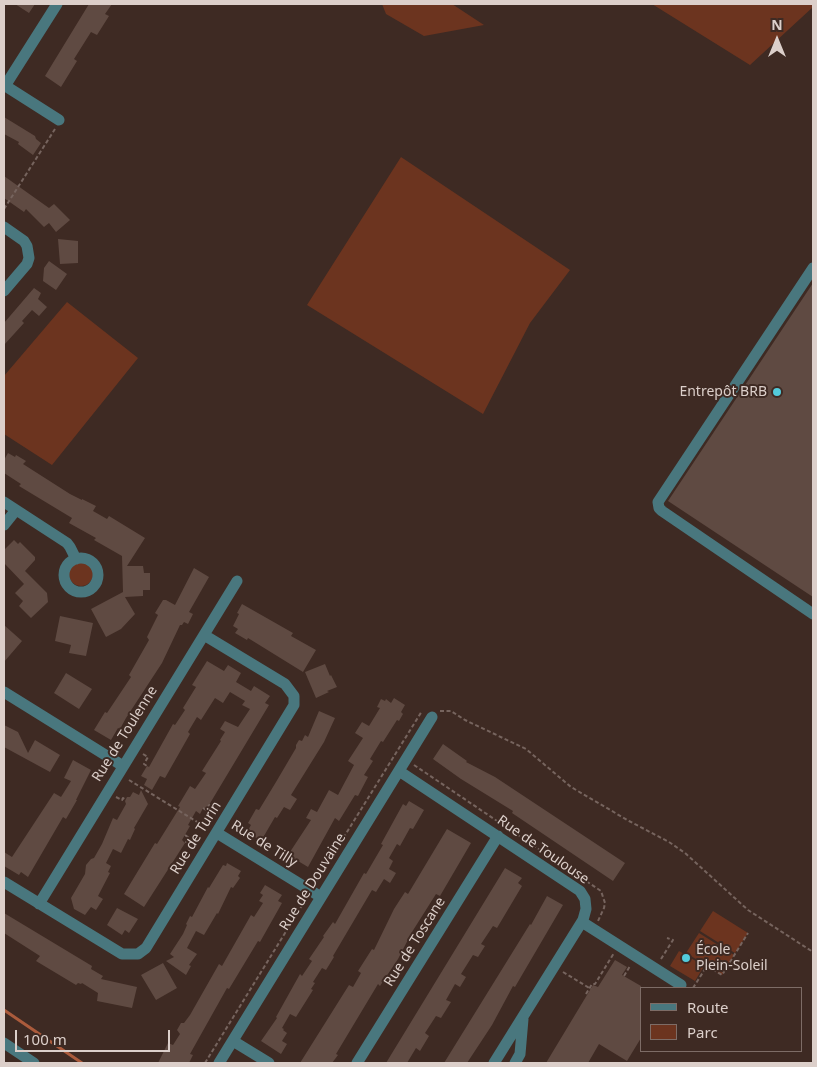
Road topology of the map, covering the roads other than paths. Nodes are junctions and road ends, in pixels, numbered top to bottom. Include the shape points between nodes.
1 (57, 4) edge
2 (5, 86) edge
3 (57, 124) road end
4 (4, 227) edge
5 (813, 268) edge
6 (4, 291) edge
7 (4, 502) edge
8 (16, 510) junction
9 (4, 525) edge
10 (76, 559) dead end
11 (237, 581) dead end
12 (813, 614) edge
13 (204, 635) junction
14 (4, 692) edge
15 (432, 717) road end
16 (124, 771) junction
17 (399, 771) junction
18 (213, 831) junction
19 (498, 836) junction
20 (4, 882) edge
21 (321, 897) junction
22 (38, 904) junction
23 (582, 922) junction
24 (681, 984) dead end
25 (523, 1017) junction
26 (233, 1041) junction
27 (4, 1043) edge
28 (34, 1063) edge
29 (219, 1063) edge
30 (269, 1063) edge
31 (357, 1063) edge
32 (494, 1063) edge
33 (515, 1063) edge

1 - 2 street
2 - 3 street
4 - 6 street via 24,241 29,258
5 - 12 street via 658,504 662,511
7 - 8 street
8 - 9 street
8 - 10 street via 67,543
11 - 13 street, Rue de Toulenne
13 - 16 street, Rue de Toulenne
13 - 18 street, Rue de Turin via 285,684 294,700 293,710 228,816
14 - 16 street
15 - 17 street, Rue de Douvaine
16 - 22 street, Rue de Toulenne
17 - 19 street, Rue de Toulouse
17 - 21 street, Rue de Douvaine
18 - 21 street, Rue de Tilly
18 - 22 street, Rue de Turin via 204,853 146,948 138,954 117,952
19 - 23 street, Rue de Toulouse via 580,891 586,904
19 - 31 street, Rue de Toscane
20 - 22 street, Rue de Turin
21 - 26 street, Rue de Douvaine
23 - 24 street
23 - 25 street, Rue de Toulouse
25 - 32 street, Rue de Toulouse
25 - 33 street via 520,1054
26 - 29 street, Rue de Douvaine
26 - 30 street
27 - 28 street

